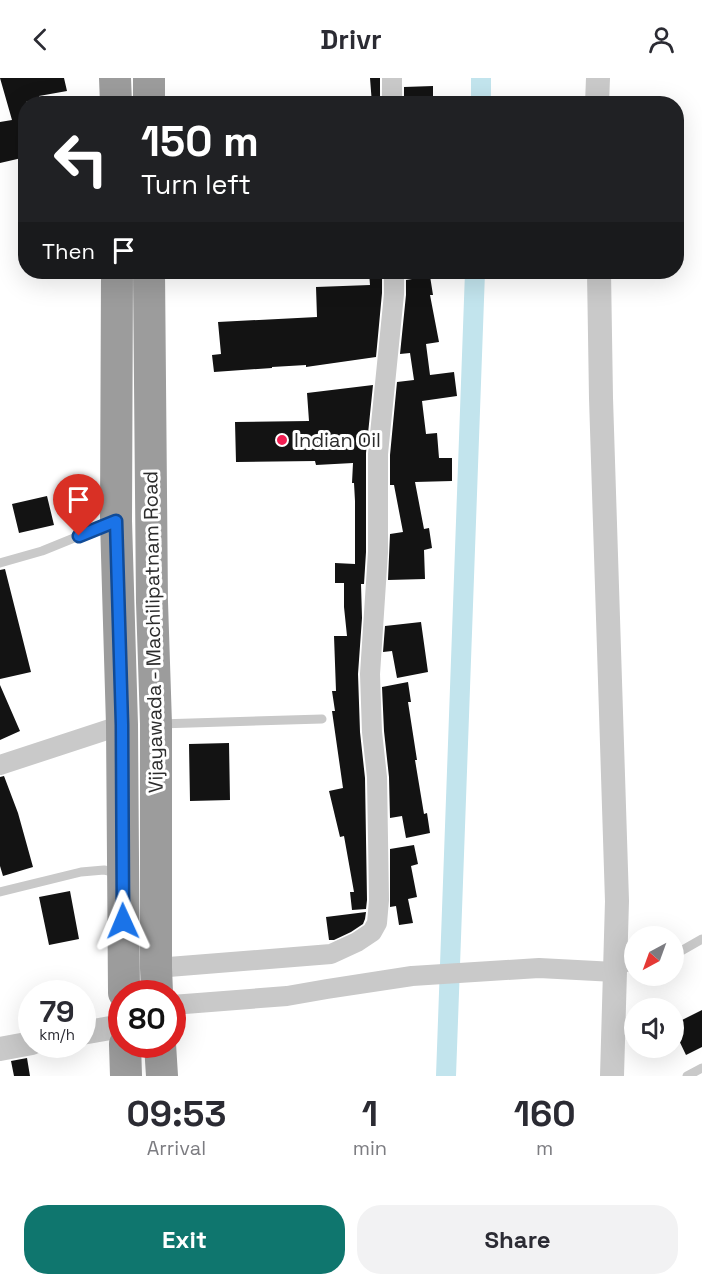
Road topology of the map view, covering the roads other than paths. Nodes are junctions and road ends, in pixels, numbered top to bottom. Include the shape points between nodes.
1 (115, 78) edge
2 (149, 78) edge
3 (392, 78) edge
4 (598, 78) edge
5 (116, 96) edge
6 (149, 96) edge
7 (392, 96) edge
8 (597, 96) edge
9 (117, 279) edge
10 (149, 279) edge
11 (394, 279) edge
12 (599, 279) edge
13 (116, 521) junction
14 (0, 562) edge
15 (322, 719) dead end
16 (156, 724) junction
17 (122, 725) junction
18 (0, 765) edge
19 (122, 873) junction
20 (0, 892) edge
21 (702, 939) edge
22 (684, 950) edge
23 (622, 969) edge
24 (124, 980) edge
25 (157, 980) edge
26 (186, 1004) edge
27 (18, 1046) edge
28 (0, 1049) edge
29 (125, 1058) edge
30 (161, 1058) edge
31 (702, 1068) edge
32 (126, 1076) edge
33 (162, 1076) edge
34 (612, 1076) edge
35 (687, 1076) edge

1 - 5 highway
2 - 6 highway
3 - 7 street
4 - 8 street
9 - 13 highway, Vijayawada - Machilipatnam Road
10 - 16 highway, Vijayawada - Machilipatnam Road
11 - 25 street via 378,454 378,552 370,674 378,811 377,923 372,932 331,954
12 - 23 street
13 - 14 lane via 42,551
13 - 17 highway, Vijayawada - Machilipatnam Road
15 - 16 lane
16 - 25 highway, Vijayawada - Machilipatnam Road
17 - 18 street
17 - 19 highway, Vijayawada - Machilipatnam Road
19 - 20 lane via 81,872
19 - 24 highway, Vijayawada - Machilipatnam Road
21 - 22 lane
23 - 26 street via 539,968 412,976 287,996
23 - 34 street
27 - 28 street
29 - 32 highway
30 - 33 highway
31 - 35 lane

